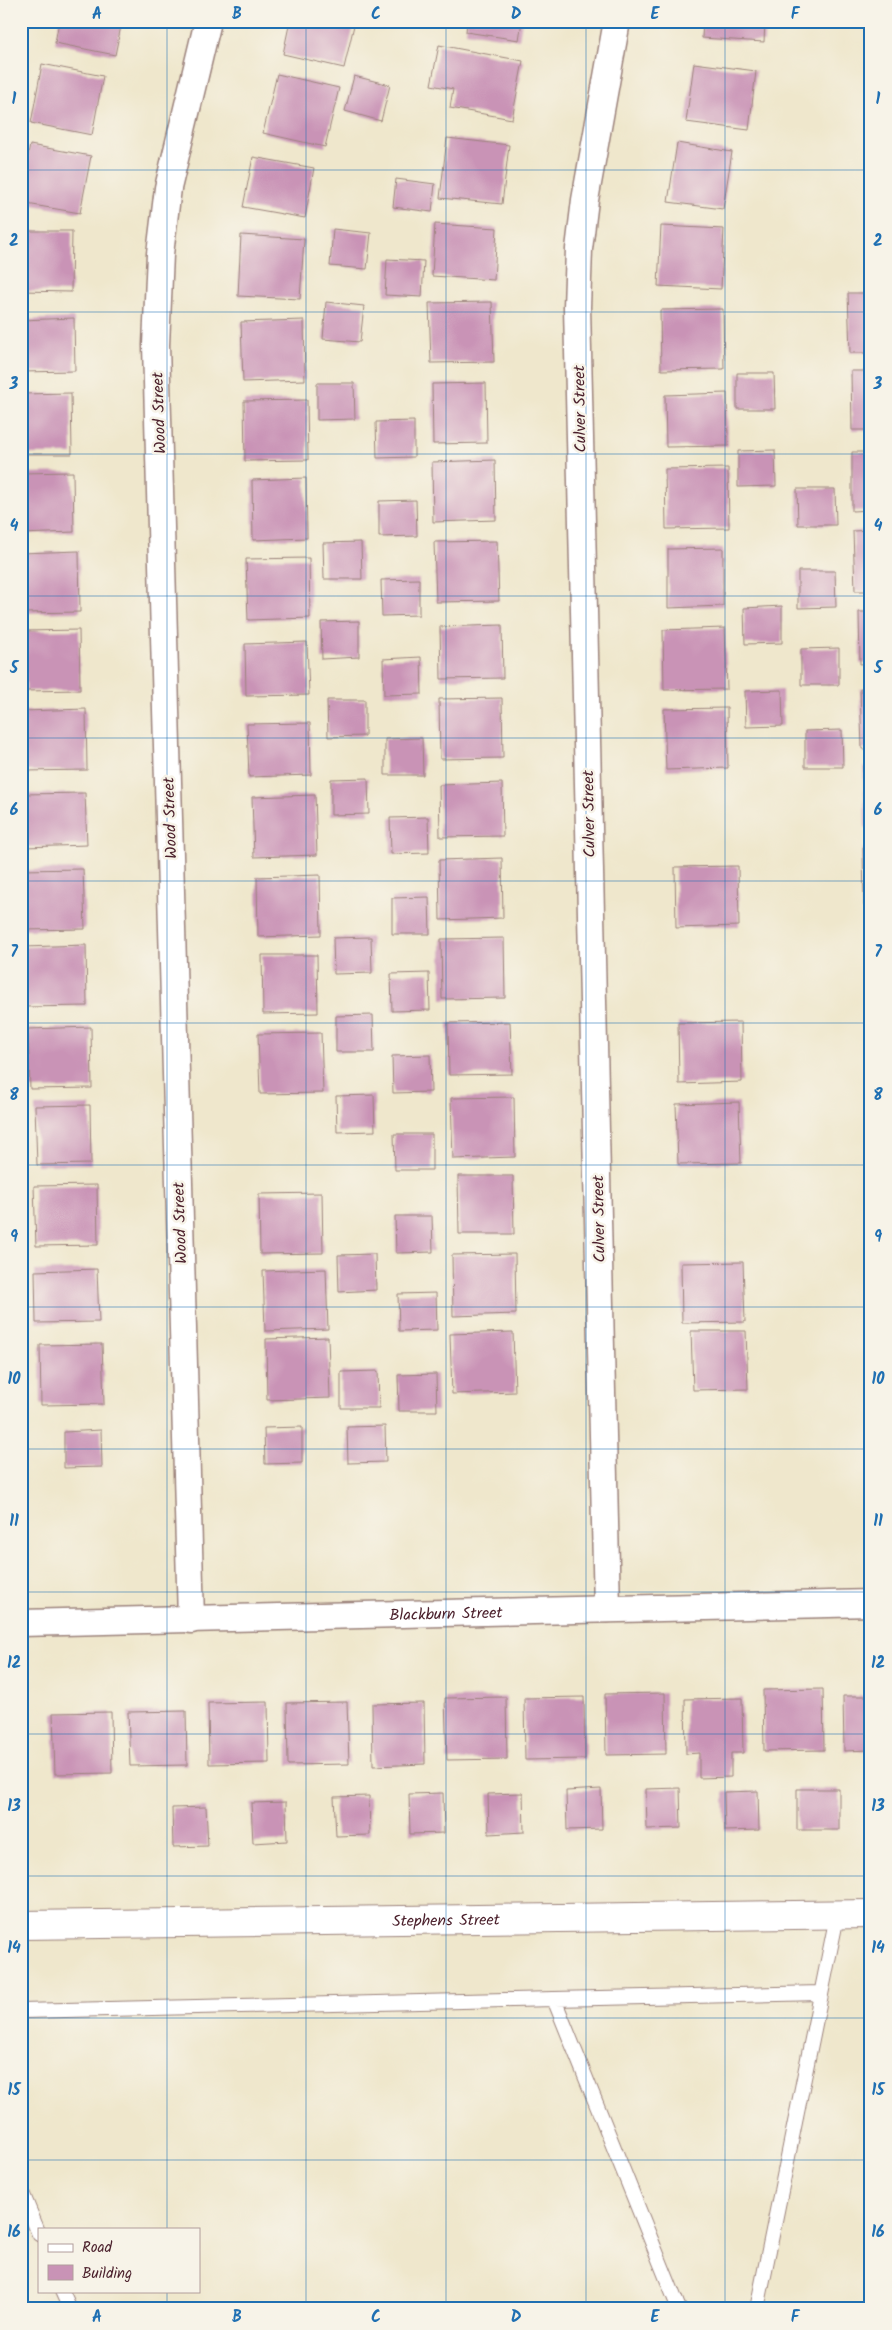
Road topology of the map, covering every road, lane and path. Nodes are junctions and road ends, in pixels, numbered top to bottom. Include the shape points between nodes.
1 (208, 21) edge
2 (617, 21) edge
3 (871, 1603) edge
4 (607, 1609) junction
5 (190, 1620) junction
6 (21, 1623) edge
7 (871, 1914) edge
8 (837, 1916) junction
9 (21, 1925) edge
10 (822, 1993) junction
11 (554, 1999) junction
12 (21, 2011) edge
13 (21, 2190) edge
14 (38, 2232) edge
15 (62, 2292) edge
16 (70, 2309) edge
17 (679, 2309) edge
18 (757, 2309) edge

1 - 5 street, Wood Street via 168,188 160,254 156,345
2 - 4 street, Culver Street via 585,200 577,307
3 - 4 street, Blackburn Street
4 - 5 street, Blackburn Street
5 - 6 street, Blackburn Street
7 - 8 street, Stephens Street
8 - 9 street, Stephens Street
8 - 10 lane
10 - 11 lane
10 - 18 lane
11 - 12 lane
11 - 17 lane
13 - 14 lane
15 - 16 lane

